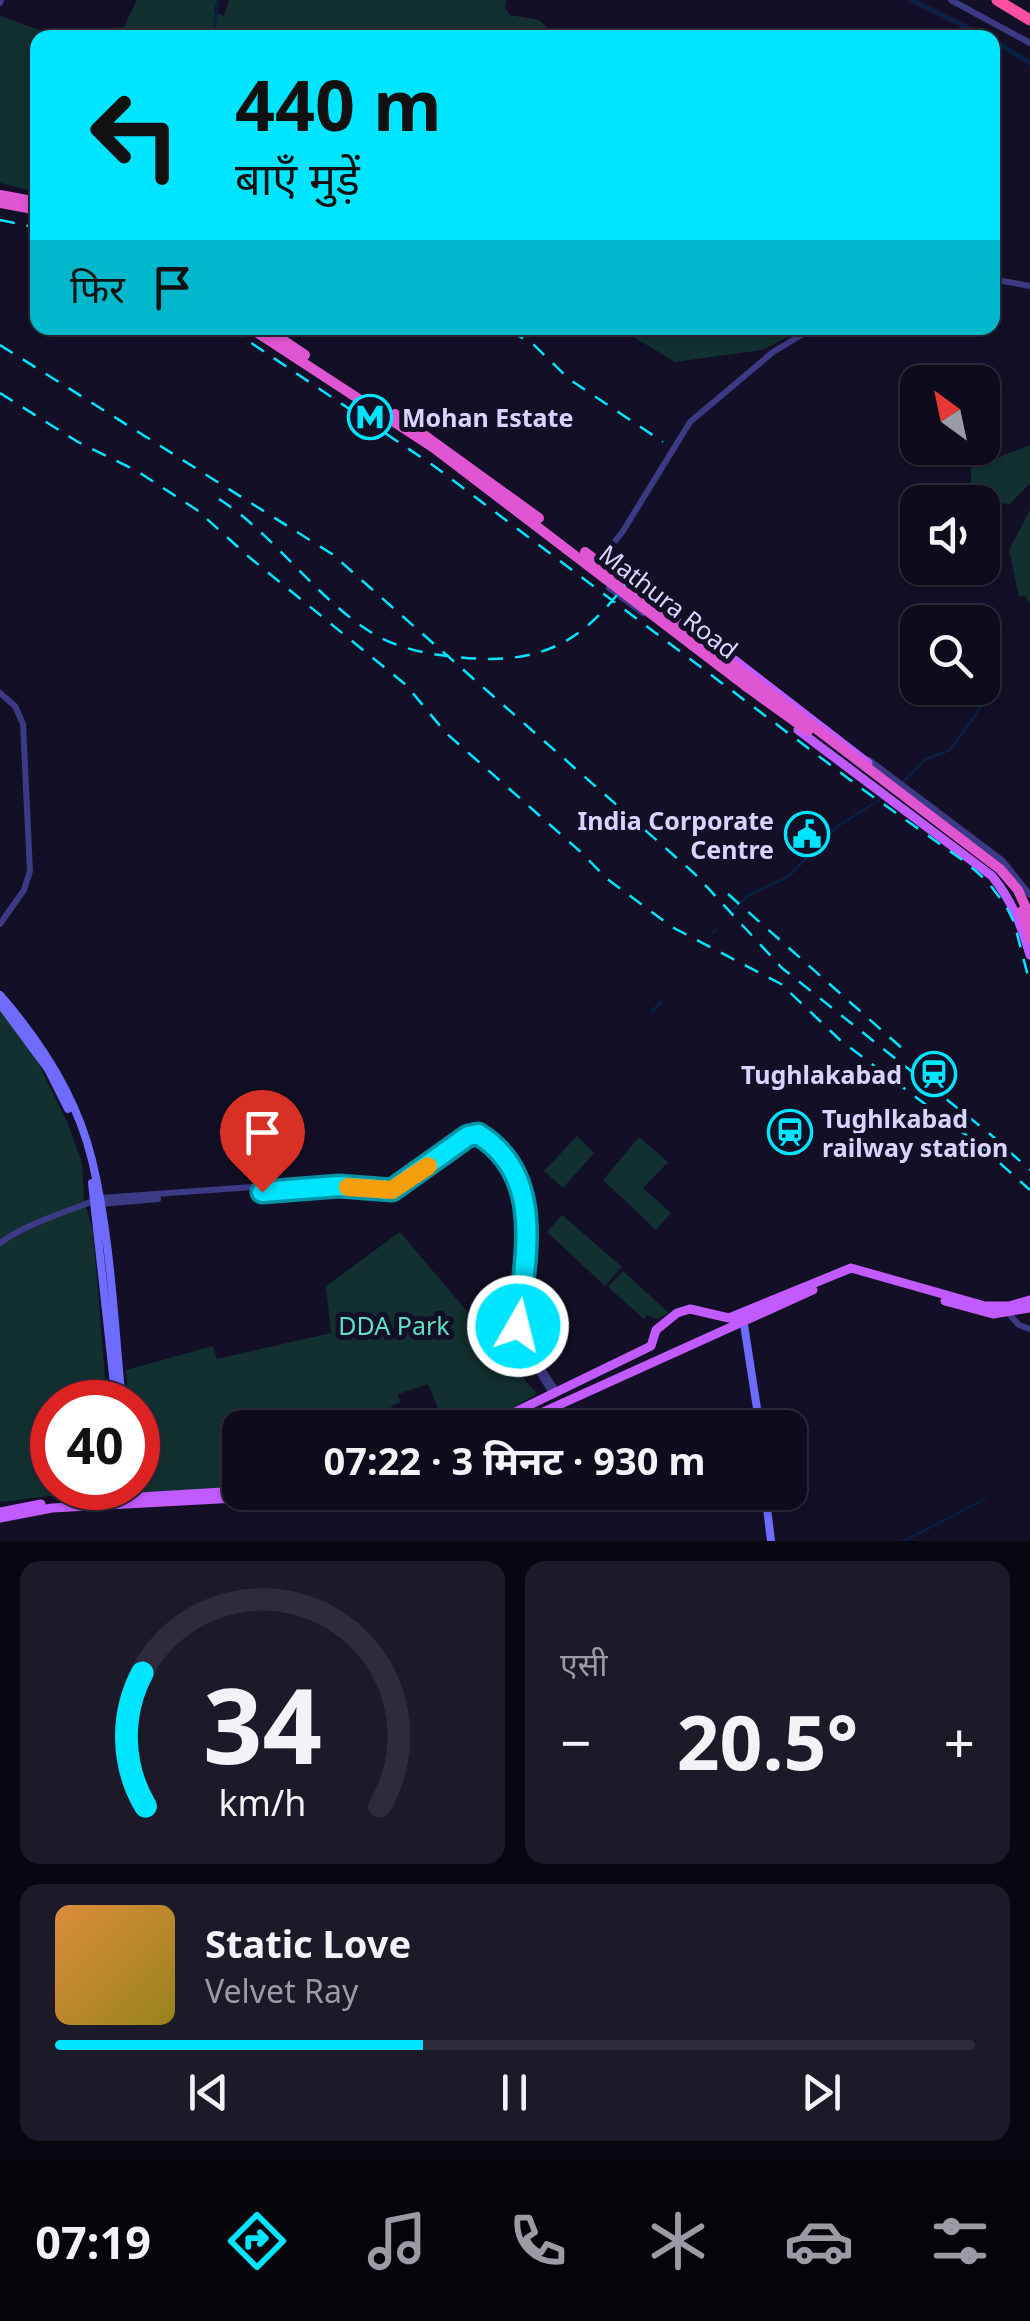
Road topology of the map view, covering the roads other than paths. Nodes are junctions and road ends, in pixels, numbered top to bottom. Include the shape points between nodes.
1 (951, 0) edge
2 (997, 0) edge
3 (1007, 0) edge
4 (1030, 17) edge
5 (1030, 43) edge
6 (0, 194) edge
7 (30, 200) edge
8 (0, 202) edge
9 (30, 208) edge
10 (1000, 280) edge
11 (1030, 286) edge
12 (261, 335) edge
13 (276, 335) edge
14 (801, 335) edge
15 (599, 563) junction
16 (695, 642) junction
17 (739, 682) junction
18 (0, 695) edge
19 (899, 785) junction
20 (917, 801) junction
21 (908, 811) junction
22 (954, 829) junction
23 (945, 838) junction
24 (1028, 894) edge
25 (1030, 905) edge
26 (1030, 917) edge
27 (0, 921) edge
28 (1030, 939) edge
29 (1030, 955) edge
30 (0, 994) edge
31 (0, 1004) edge
32 (96, 1202) junction
33 (0, 1243) edge
34 (1030, 1304) edge
35 (1008, 1314) junction
36 (742, 1318) junction
37 (1030, 1329) edge
38 (116, 1380) edge
39 (556, 1394) junction
40 (521, 1410) edge
41 (546, 1410) edge
42 (755, 1410) edge
43 (222, 1491) edge
44 (160, 1494) edge
45 (222, 1494) edge
46 (160, 1495) edge
47 (37, 1510) edge
48 (769, 1510) edge
49 (0, 1515) edge
50 (773, 1541) edge

1 - 5 street
2 - 4 highway
3 - 4 street
6 - 7 highway
8 - 9 highway
10 - 11 street
12 - 16 highway, Mathura Road via 434,448
13 - 15 highway, Mathura Road via 438,442
14 - 15 street via 692,419
15 - 16 highway, Mathura Road
16 - 17 highway, Mathura Road
16 - 19 main road, Mathura Road via 714,644
16 - 26 highway, Mathura Road, bridge via 1000,869
17 - 21 main road, Mathura Road
17 - 28 highway, Mathura Road, bridge via 997,873 1021,907
18 - 27 street via 24,724 30,871
19 - 20 main road, Mathura Road
19 - 24 street via 1003,861
20 - 21 main road
20 - 22 main road, Mathura Road
21 - 23 main road, Mathura Road
22 - 23 main road
22 - 24 main road, Mathura Road
23 - 29 main road, Mathura Road via 1010,898
24 - 25 main road, Mathura Road
30 - 32 main road via 68,1097 92,1158
31 - 32 main road via 65,1102
32 - 33 street
32 - 38 main road
32 - 39 street via 335,1181 386,1184 478,1134 513,1171 526,1221 519,1338
34 - 35 main road
34 - 36 main road via 985,1306 851,1268
35 - 36 main road via 972,1311 848,1274
35 - 37 street
36 - 39 main road via 677,1313 656,1330 651,1346
36 - 41 main road
36 - 42 main road
39 - 40 main road
43 - 44 main road
45 - 46 main road
47 - 49 main road
48 - 50 main road

